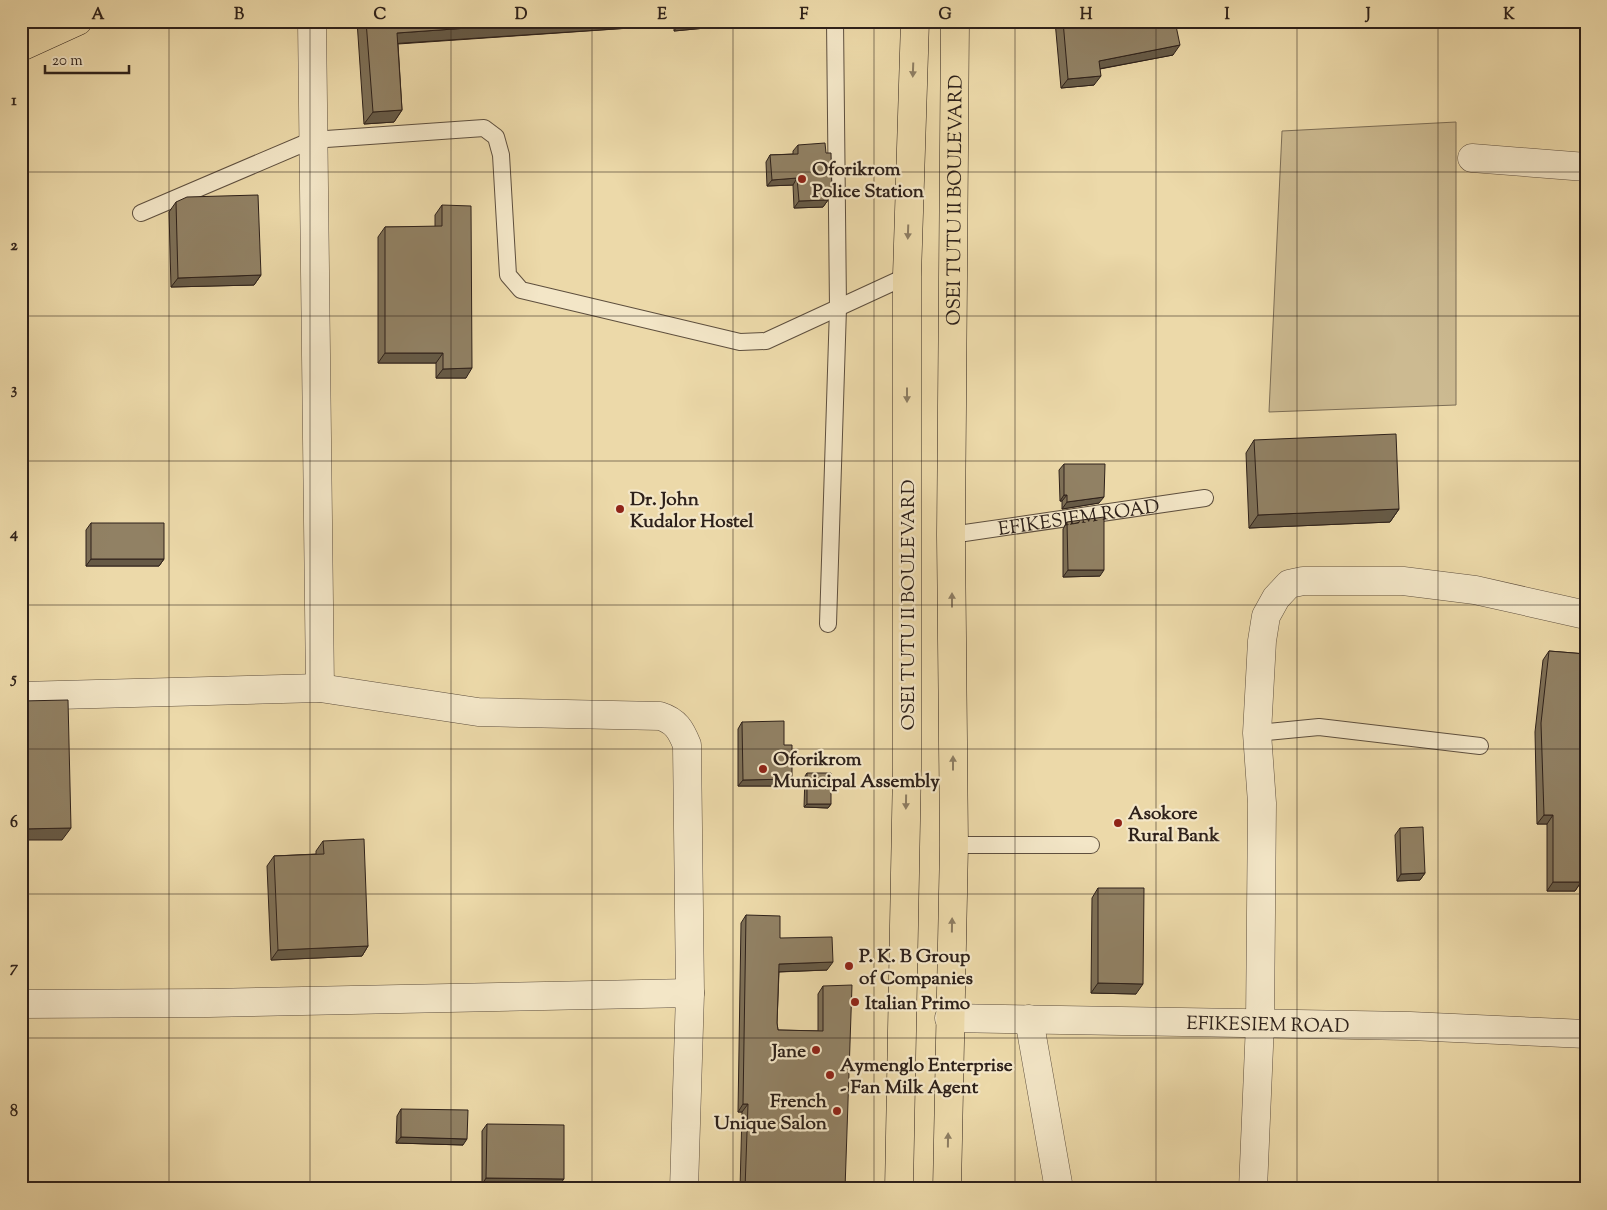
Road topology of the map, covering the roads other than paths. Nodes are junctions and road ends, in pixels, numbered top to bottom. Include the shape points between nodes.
1 (78, 21) edge
2 (312, 21) edge
3 (835, 21) edge
4 (915, 21) edge
5 (955, 21) edge
6 (21, 47) edge
7 (312, 140) junction
8 (1472, 158) dead end
9 (1586, 167) edge
10 (141, 213) dead end
11 (907, 276) junction
12 (838, 308) junction
13 (1205, 498) dead end
14 (951, 535) junction
15 (1586, 615) edge
16 (828, 624) dead end
17 (320, 688) junction
18 (21, 696) edge
19 (1257, 733) junction
20 (1480, 746) dead end
21 (954, 845) junction
22 (1091, 845) dead end
23 (690, 993) junction
24 (21, 1004) edge
25 (949, 1018) junction
26 (1029, 1019) junction
27 (1260, 1023) junction
28 (1586, 1034) edge
29 (684, 1189) edge
30 (899, 1189) edge
31 (947, 1189) edge
32 (1058, 1189) edge
33 (1253, 1189) edge

1 - 6 highway
2 - 7 street
3 - 12 lane
4 -> 11 highway, OSEI TUTU II BOULEVARD
5 - 14 highway, OSEI TUTU II BOULEVARD
7 - 10 lane
7 - 12 lane via 484,128 496,137 501,155 508,275 521,290 740,342 766,341
7 - 17 street
8 - 9 street
11 - 12 lane
11 -> 30 highway, OSEI TUTU II BOULEVARD via 907,768
12 - 16 lane
13 - 14 lane, EFIKESIEM ROAD
21 -> 14 highway, OSEI TUTU II BOULEVARD
15 - 19 street via 1476,590 1388,579 1290,584 1276,598 1266,616
17 - 18 street
17 - 23 street via 478,712 660,716 672,720 686,745
19 - 20 lane via 1319,727
19 - 27 street via 1262,803
21 - 22 lane
25 -> 21 highway, OSEI TUTU II BOULEVARD
23 - 24 street
23 - 29 street
25 - 26 street, EFIKESIEM ROAD
31 -> 25 highway, OSEI TUTU II BOULEVARD
26 - 27 street, EFIKESIEM ROAD
26 - 32 street
27 - 28 street, EFIKESIEM ROAD
27 - 33 street

